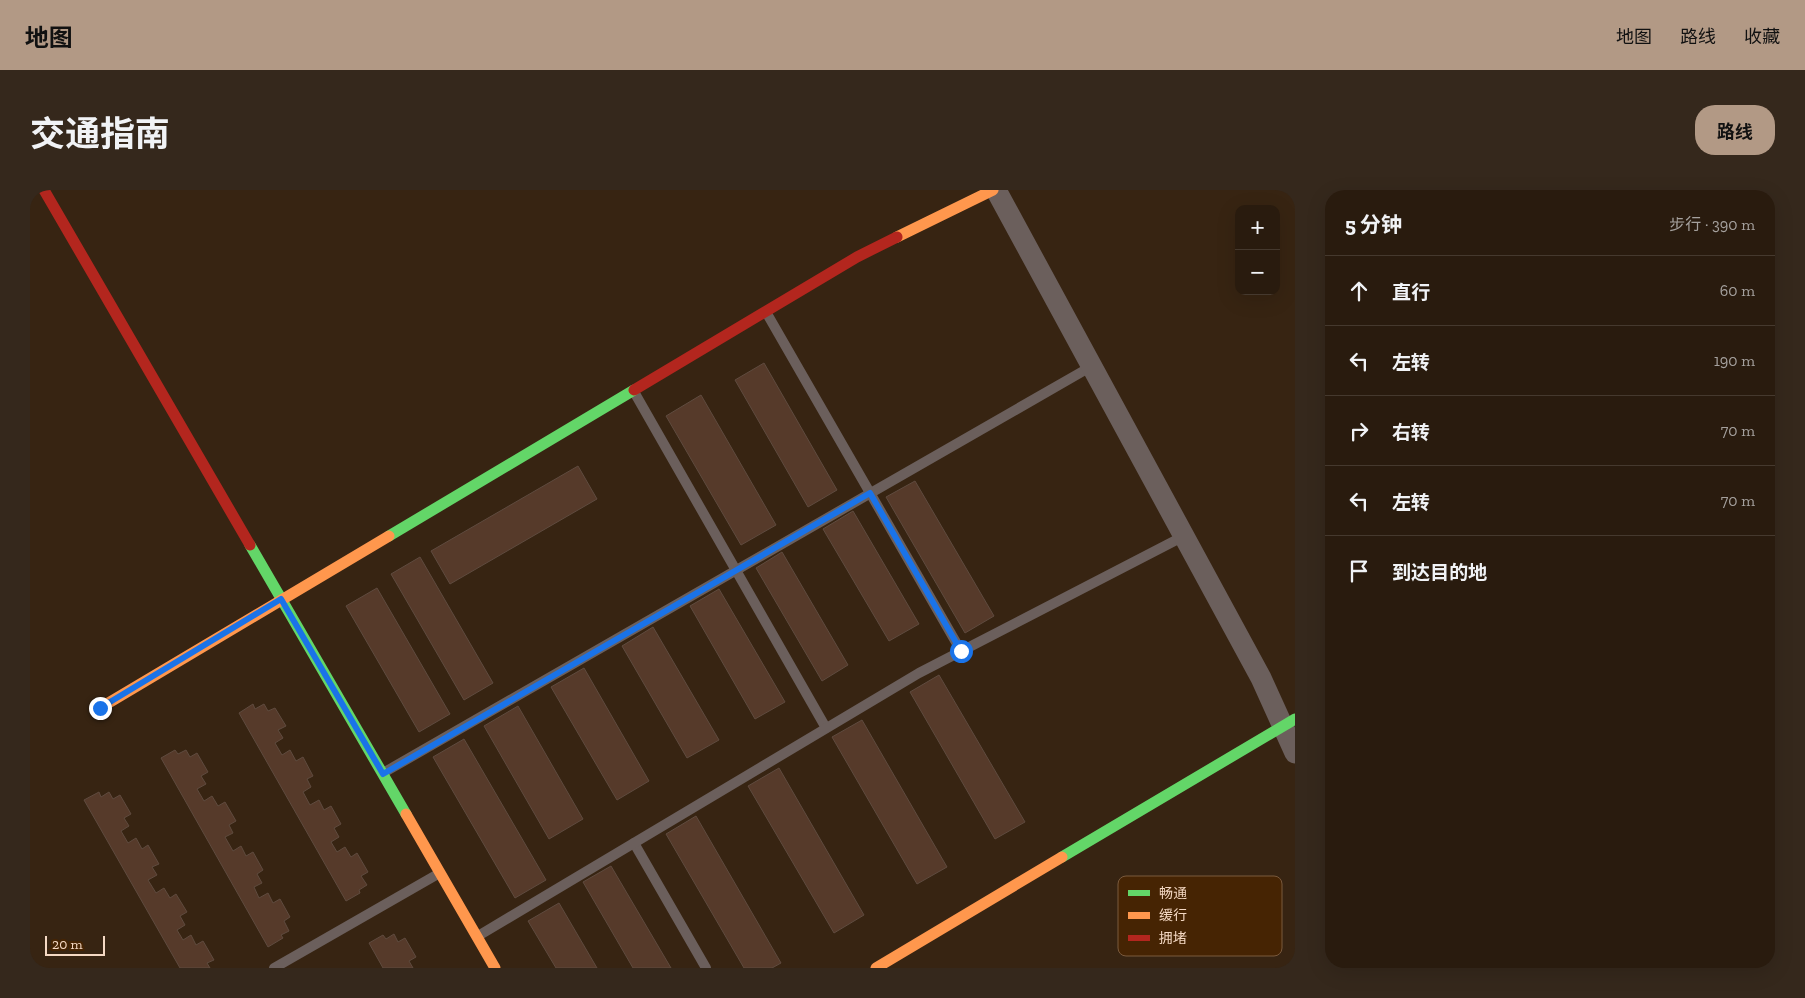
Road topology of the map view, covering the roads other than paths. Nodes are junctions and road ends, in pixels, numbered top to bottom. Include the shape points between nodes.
1 (44, 190) edge
2 (995, 190) edge
3 (766, 311) junction
4 (1092, 366) junction
5 (633, 390) junction
6 (870, 493) junction
7 (1184, 536) junction
8 (736, 570) junction
9 (281, 599) junction
10 (961, 651) junction
11 (100, 708) dead end
12 (1289, 722) edge
13 (826, 728) junction
14 (1295, 753) edge
15 (383, 774) junction
16 (634, 843) junction
17 (440, 873) junction
18 (477, 936) junction
19 (274, 968) edge
20 (496, 968) edge
21 (706, 968) edge
22 (876, 968) edge

1 - 9 street
2 - 3 street via 857,257
2 - 4 street
3 - 5 street
3 - 6 lane
4 - 6 lane
4 - 7 street
5 - 8 lane
5 - 9 street
6 - 8 lane
6 - 10 lane
7 - 10 lane
7 - 12 street via 1261,678
8 - 13 lane
8 - 15 lane
9 - 11 street
9 - 15 street
10 - 13 lane
12 - 14 street
12 - 22 street
13 - 16 lane
15 - 17 street
16 - 18 lane
16 - 21 lane
17 - 18 street
17 - 19 lane
18 - 20 street

